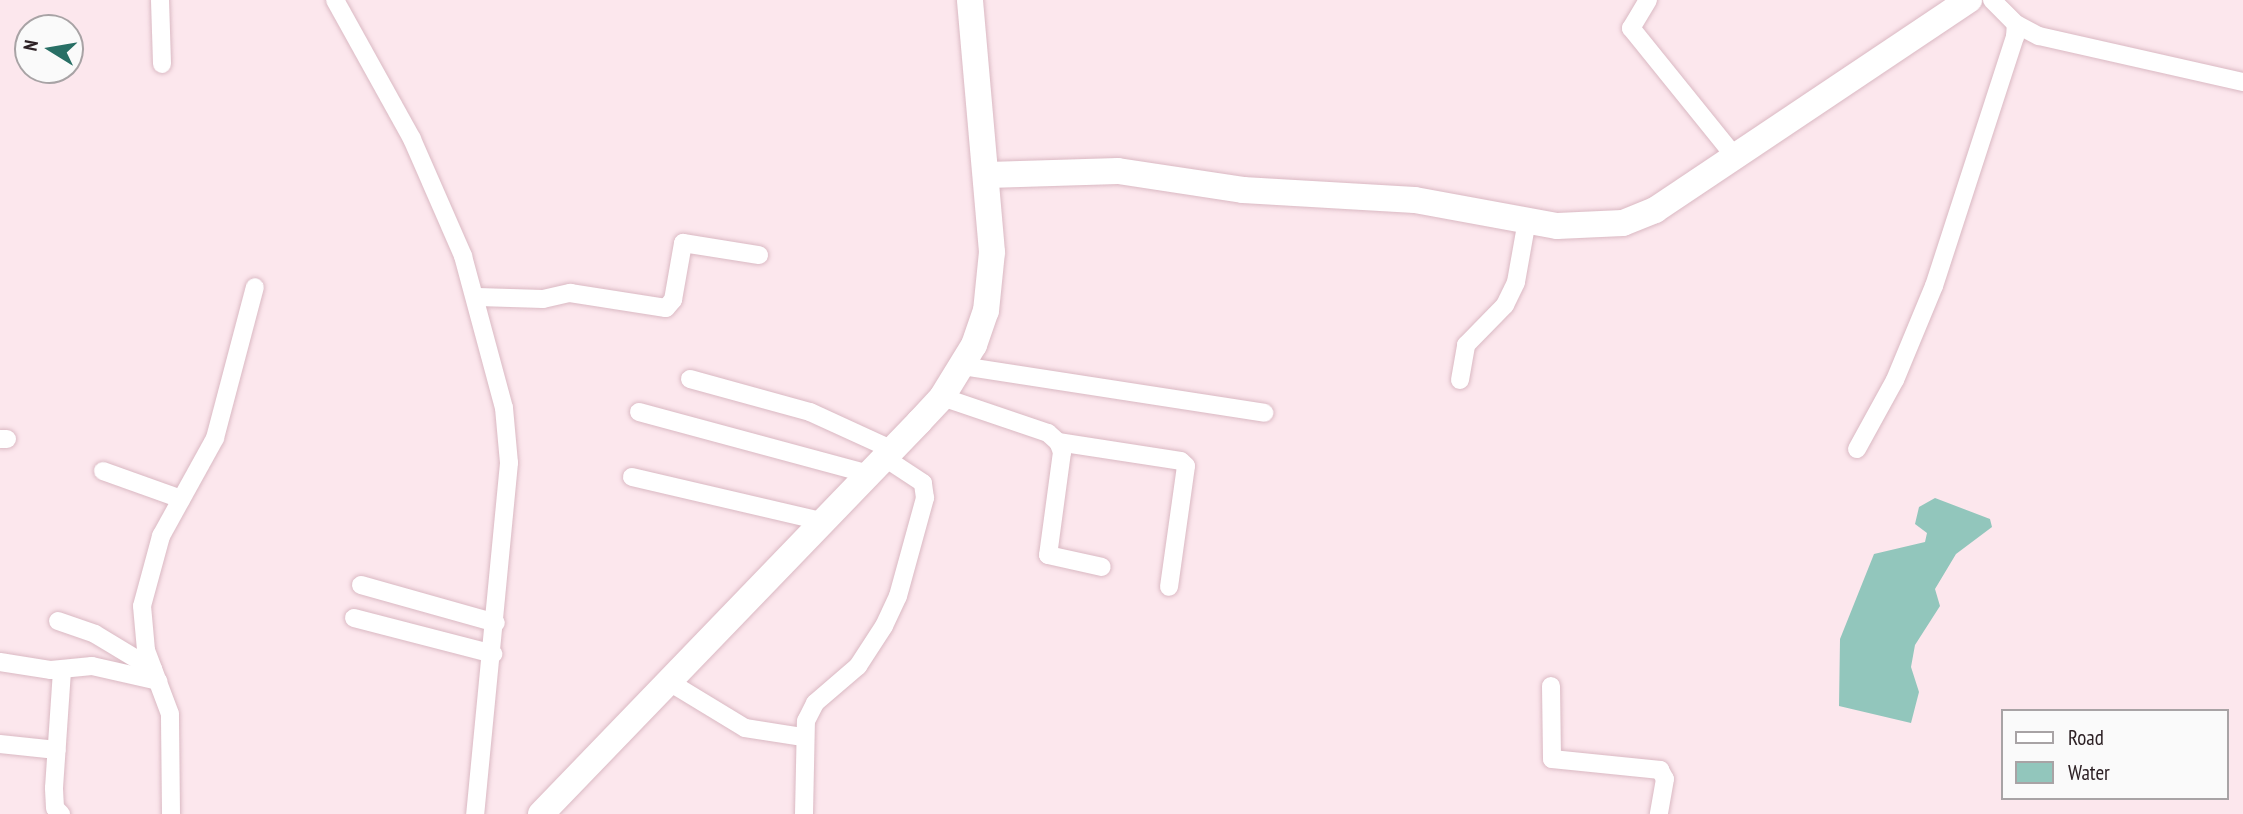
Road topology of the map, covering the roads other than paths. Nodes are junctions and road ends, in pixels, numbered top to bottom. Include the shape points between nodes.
1 (160, 0) edge
2 (335, 0) edge
3 (970, 0) edge
4 (1647, 0) edge
5 (1969, 0) edge
6 (1992, 0) edge
7 (2015, 24) junction
8 (162, 64) dead end
9 (2243, 82) edge
10 (1735, 157) junction
11 (988, 175) junction
12 (1527, 220) junction
13 (759, 255) dead end
14 (255, 287) dead end
15 (478, 297) junction
16 (962, 366) junction
17 (690, 379) dead end
18 (1460, 380) dead end
19 (942, 397) junction
20 (639, 412) dead end
21 (1265, 413) dead end
22 (1058, 442) junction
23 (1857, 449) dead end
24 (882, 460) junction
25 (103, 471) dead end
26 (632, 477) dead end
27 (181, 499) junction
28 (821, 521) junction
29 (1102, 567) dead end
30 (361, 585) dead end
31 (1169, 587) dead end
32 (354, 618) dead end
33 (58, 621) dead end
34 (496, 623) junction
35 (493, 654) junction
36 (0, 662) edge
37 (62, 671) junction
38 (156, 675) junction
39 (666, 680) junction
40 (1550, 686) dead end
41 (803, 737) junction
42 (0, 744) edge
43 (57, 750) junction
44 (61, 814) edge
45 (172, 814) edge
46 (475, 814) edge
47 (541, 814) edge
48 (804, 814) edge
49 (1659, 814) edge

1 - 8 street
2 - 15 street via 412,139
3 - 11 street
4 - 10 street via 1631,28
5 - 10 street
6 - 7 street
7 - 9 street via 2071,47
7 - 23 street via 2008,61 1934,286 1895,380
10 - 12 street via 1655,210 1623,223 1594,227
11 - 12 street via 1118,171 1243,190 1415,200
11 - 16 street via 992,252 986,311
12 - 18 street via 1516,282 1505,305 1466,345
13 - 15 street via 683,243 673,300 666,308 570,293 543,299
14 - 27 street via 215,438
15 - 34 street via 509,436
16 - 19 street
16 - 21 street
17 - 24 street via 810,412
19 - 22 street via 1048,433
19 - 24 street
20 - 24 street
22 - 29 street via 1062,452 1048,555
22 - 31 street via 1181,461 1186,466
24 - 28 street
24 - 41 street via 916,477 926,490 898,596 868,653 815,703
25 - 27 street
26 - 28 street
27 - 38 street via 161,536 142,606 142,629
28 - 39 street
30 - 34 street
32 - 35 street
33 - 38 street via 95,634
34 - 35 street
35 - 46 street
36 - 37 street
37 - 38 street via 92,666
37 - 43 street
38 - 45 street via 170,714
39 - 41 street via 746,728
39 - 47 street
40 - 49 street via 1552,759 1660,770 1665,779
41 - 48 street
42 - 43 street
43 - 44 street via 55,808

